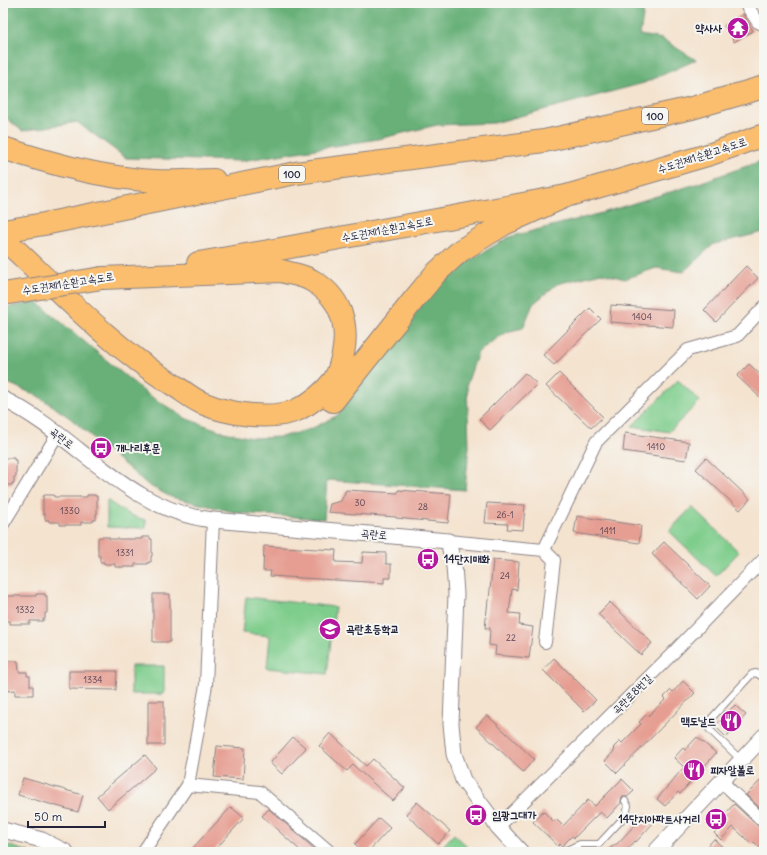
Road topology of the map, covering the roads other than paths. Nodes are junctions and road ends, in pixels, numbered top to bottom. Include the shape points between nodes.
1 (745, 3) edge
2 (764, 25) edge
3 (764, 86) edge
4 (764, 135) edge
5 (3, 148) edge
6 (296, 173) junction
7 (566, 196) junction
8 (3, 231) edge
9 (3, 238) edge
10 (3, 258) edge
11 (102, 278) junction
12 (3, 294) edge
13 (764, 306) edge
14 (3, 399) edge
15 (57, 435) junction
16 (213, 520) junction
17 (3, 524) edge
18 (448, 541) junction
19 (544, 550) junction
20 (764, 559) edge
21 (545, 642) dead end
22 (764, 678) edge
23 (764, 736) edge
24 (741, 760) junction
25 (722, 782) junction
26 (188, 785) junction
27 (625, 801) dead end
28 (764, 822) edge
29 (498, 827) junction
30 (3, 830) edge
31 (66, 852) edge
32 (143, 852) edge
33 (330, 852) edge
34 (521, 852) edge
35 (562, 852) edge
36 (655, 852) edge

1 - 2 street via 758,22
3 - 6 highway, 100 via 692,108 544,141
4 - 7 highway, 수도권제1순환고속도로 via 711,154
5 - 6 highway via 94,174 156,181 220,180
6 - 8 highway, 100
7 - 10 highway via 504,224 460,251 435,274 336,399 319,413 298,423 273,428 233,426 174,403 103,350
7 - 11 highway, 수도권제1순환고속도로 via 269,252
9 - 11 highway via 111,339 158,375 202,403 227,412 273,415 297,410 321,395 335,378 342,361 345,323 337,304 325,289 310,279 282,272
11 - 12 highway, 수도권제1순환고속도로, bridge
13 - 19 street via 737,336 688,350 596,442
14 - 15 street, 곡란로
15 - 16 street, 곡란로 via 155,503 175,512
15 - 17 street
16 - 18 street, 곡란로
16 - 26 street via 206,685
18 - 19 street
18 - 29 street via 454,566 456,594 451,724 454,754 463,780
19 - 21 street via 554,560
20 - 29 street, 곡란로8번길
22 - 24 lane via 756,673 752,674 709,721 710,729
23 - 24 street
24 - 25 street
25 - 28 street
25 - 36 street
26 - 32 street
26 - 33 street via 260,792
27 - 35 lane via 628,806 626,815 599,844 580,844
29 - 34 street
30 - 31 street via 42,840

